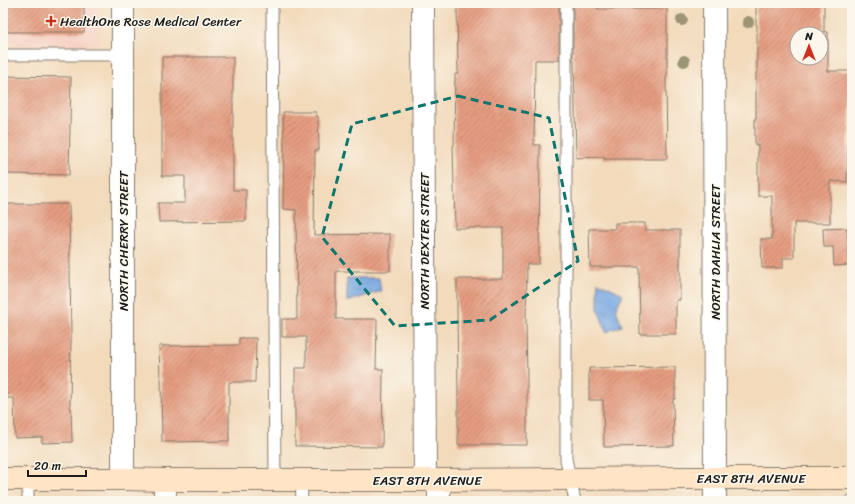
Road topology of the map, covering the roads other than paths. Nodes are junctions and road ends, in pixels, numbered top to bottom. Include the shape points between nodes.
1 (123, 3) edge
2 (272, 3) edge
3 (423, 3) edge
4 (566, 3) edge
5 (714, 3) edge
6 (3, 55) edge
7 (123, 55) junction
8 (715, 478) junction
9 (852, 478) edge
10 (3, 479) edge
11 (28, 479) junction
12 (123, 479) junction
13 (571, 479) junction
14 (275, 480) junction
15 (434, 487) edge
16 (165, 490) edge
17 (301, 490) edge
18 (28, 501) edge
19 (575, 501) edge
20 (715, 501) edge

1 - 7 street, NORTH CHERRY STREET
2 - 14 lane
3 - 15 street, NORTH DEXTER STREET
4 - 13 lane via 566,459
5 - 8 street, NORTH DAHLIA STREET
6 - 7 lane
7 - 12 street, NORTH CHERRY STREET
8 - 9 street, EAST 8TH AVENUE
8 - 13 street, EAST 8TH AVENUE
8 - 20 street, NORTH DAHLIA STREET
10 - 11 street, EAST 8TH AVENUE
11 - 12 street, EAST 8TH AVENUE
11 - 18 lane
12 - 16 street, EAST 8TH AVENUE
13 - 15 street, EAST 8TH AVENUE
13 - 19 lane
14 - 16 street, EAST 8TH AVENUE
14 - 17 street, EAST 8TH AVENUE
15 - 17 street, EAST 8TH AVENUE

